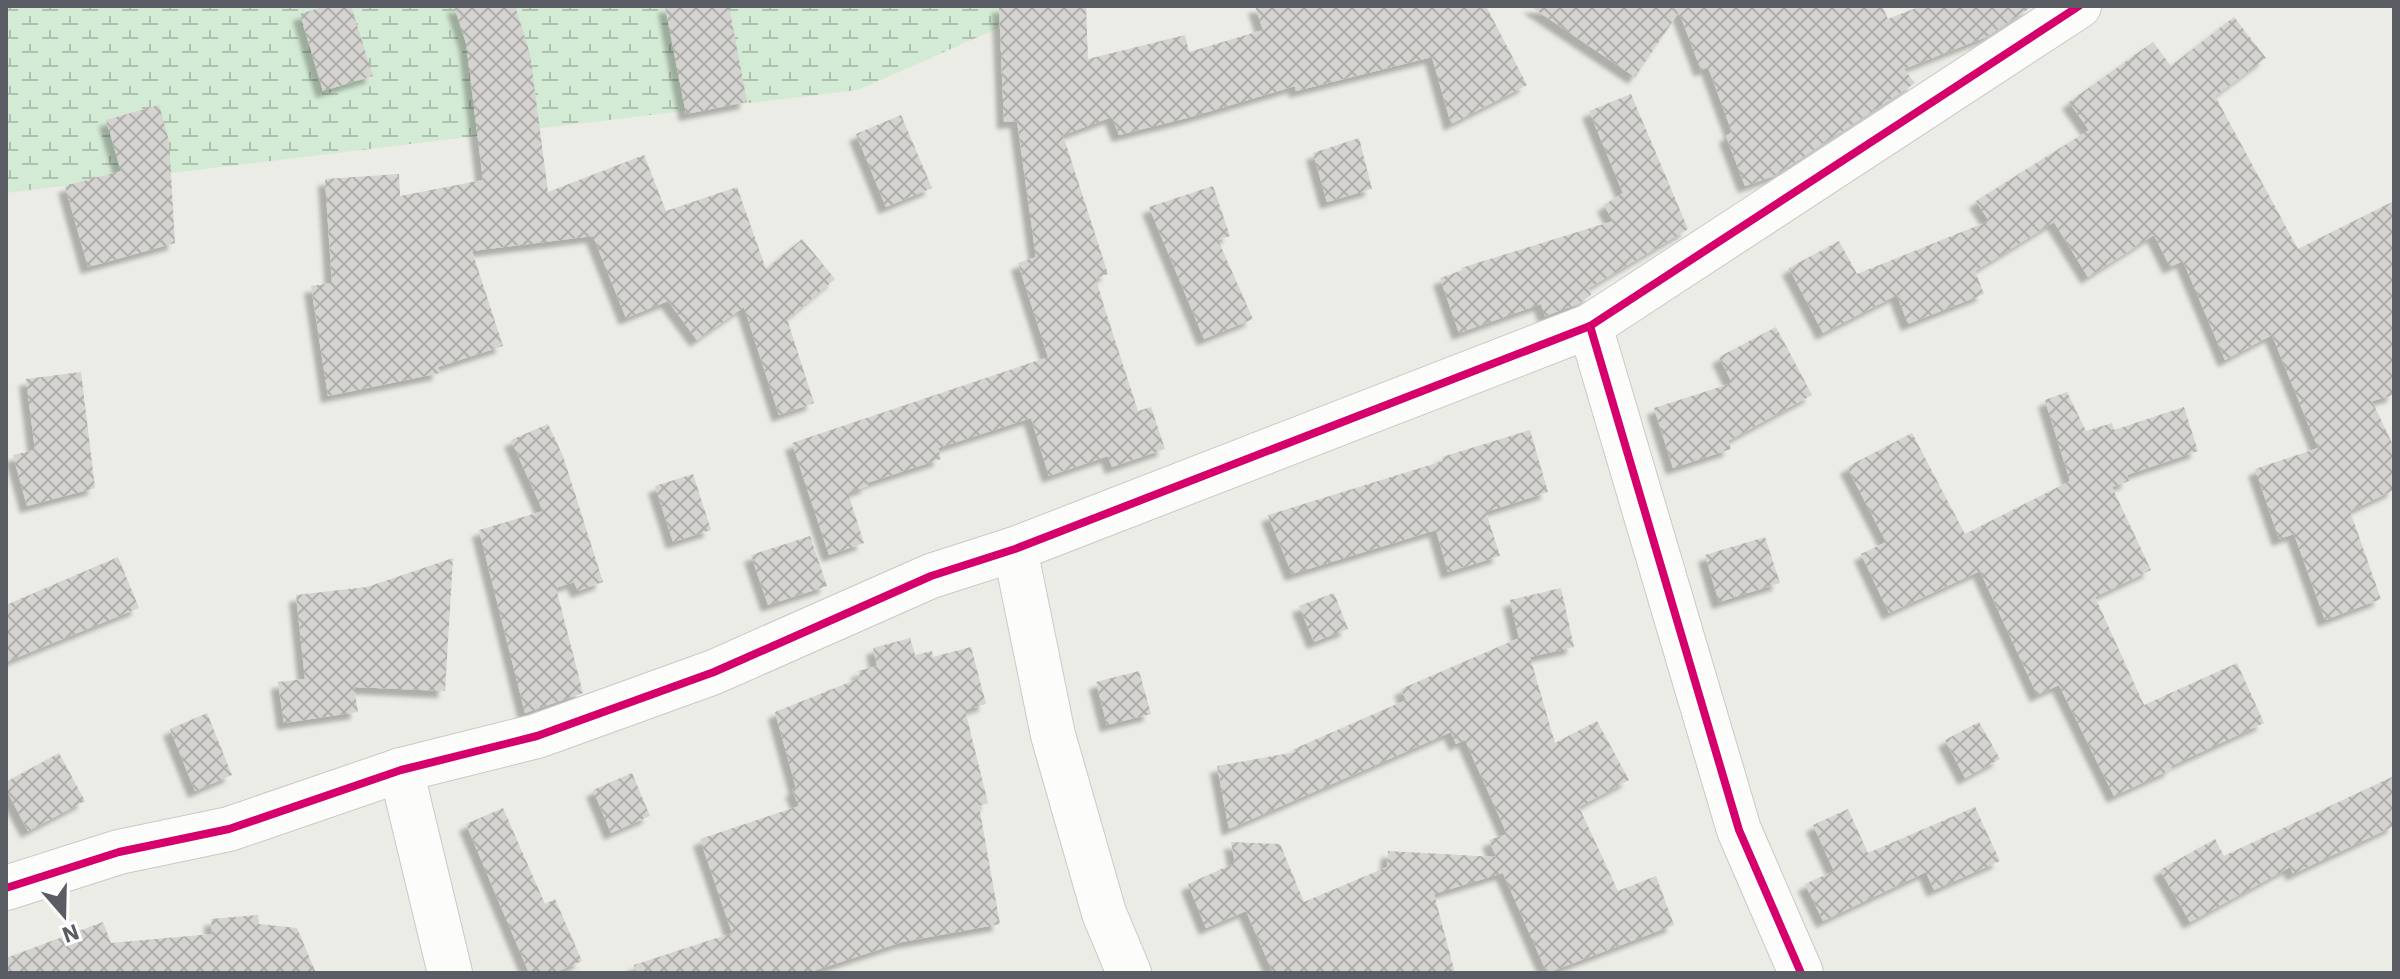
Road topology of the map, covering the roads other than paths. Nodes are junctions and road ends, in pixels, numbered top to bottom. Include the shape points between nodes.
1 (2079, 6) edge
2 (1590, 326) junction
3 (1015, 549) junction
4 (401, 770) junction
5 (6, 888) edge
6 (450, 973) edge
7 (1129, 973) edge
8 (1801, 973) edge

1 - 2 street
2 - 3 street
2 - 8 street via 1739,830
3 - 4 street via 931,576 714,672 537,736
3 - 7 street via 1053,735 1104,913
4 - 5 street via 229,829 119,852
4 - 6 street

